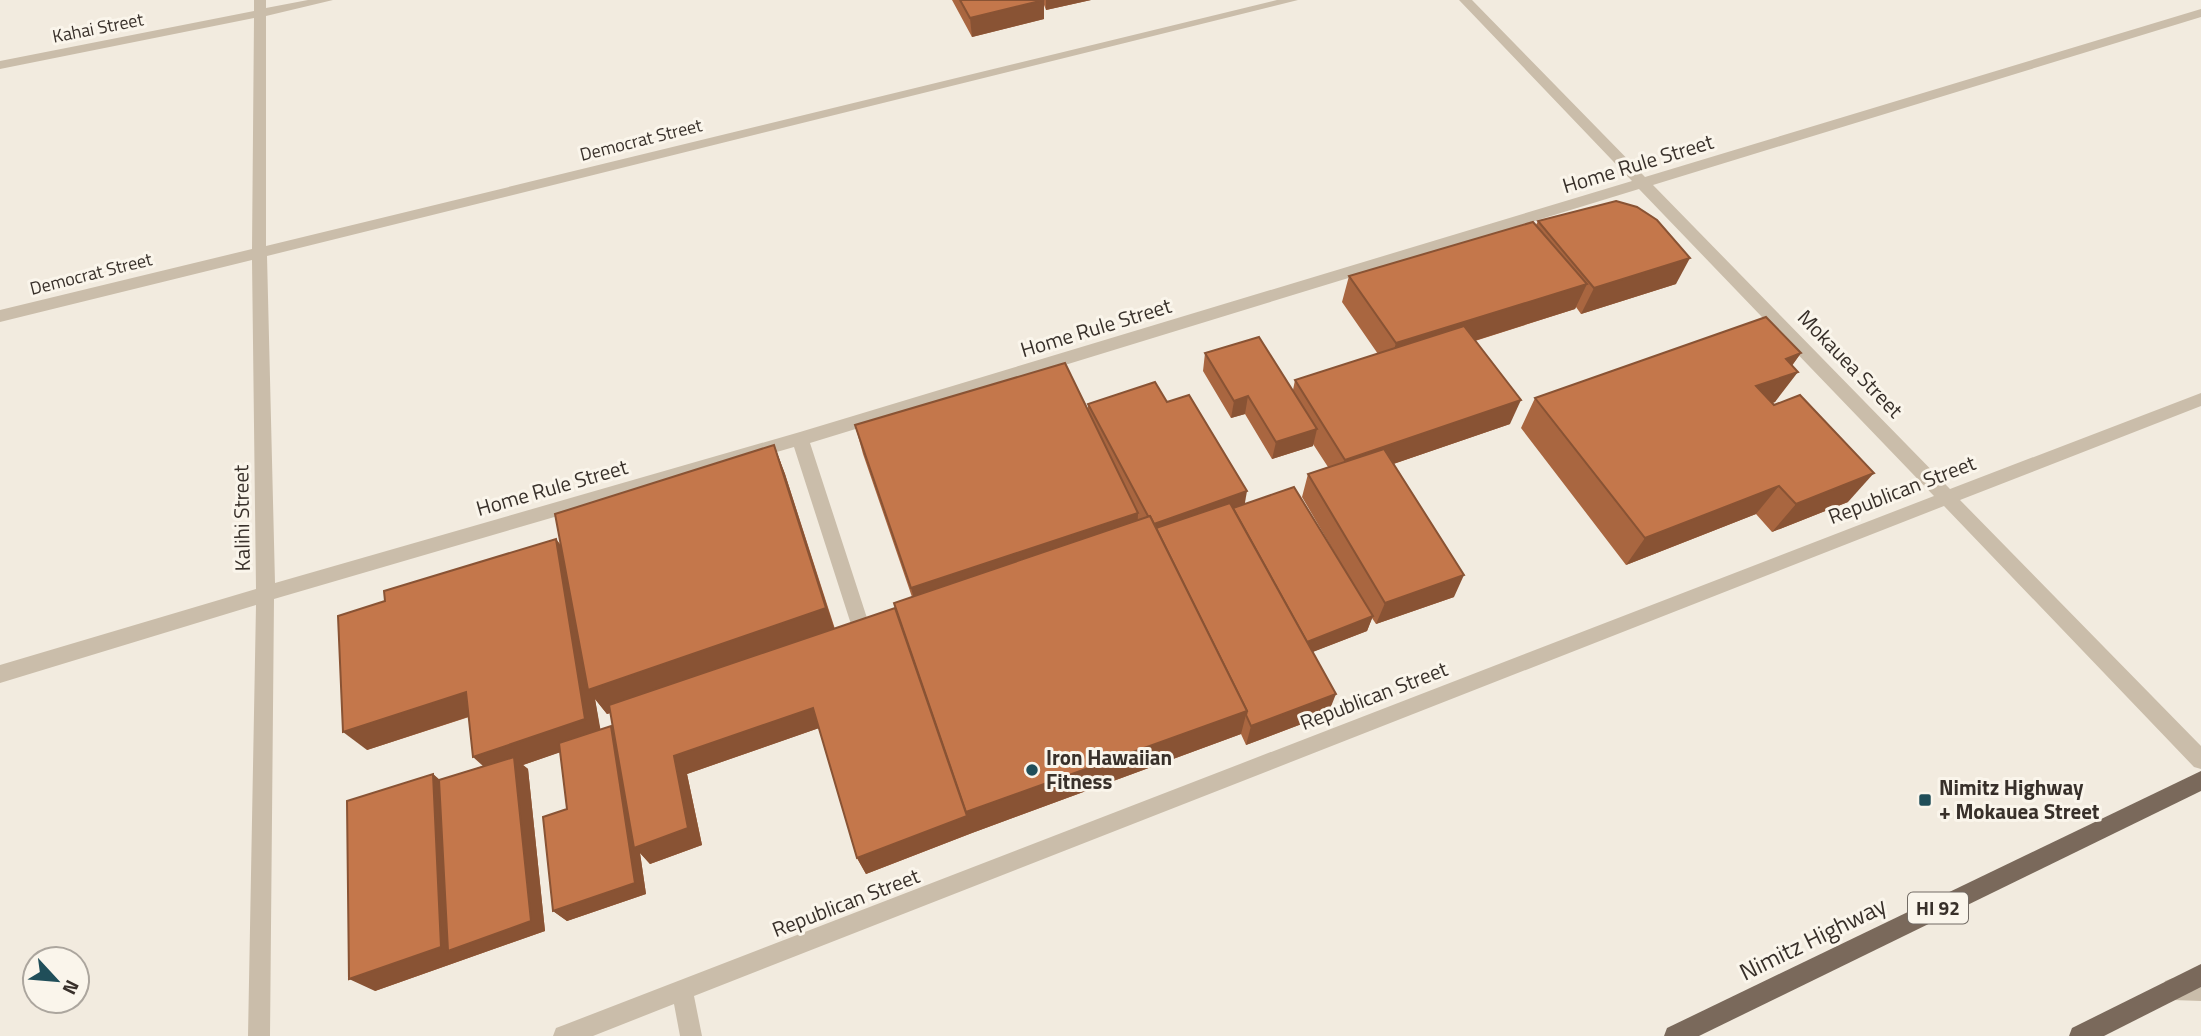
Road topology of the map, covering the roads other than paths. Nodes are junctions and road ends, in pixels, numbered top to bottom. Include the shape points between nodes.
1 (327, 0) edge
2 (1292, 0) edge
3 (1465, 0) edge
4 (260, 7) edge
5 (2201, 13) edge
6 (0, 65) edge
7 (1644, 184) junction
8 (259, 253) junction
9 (0, 316) edge
10 (2201, 399) edge
11 (800, 439) junction
12 (1947, 498) junction
13 (265, 593) junction
14 (859, 618) edge
15 (0, 674) edge
16 (2201, 760) edge
17 (2201, 781) edge
18 (2201, 975) edge
19 (2173, 989) junction
20 (2201, 990) edge
21 (682, 991) junction
22 (258, 1036) edge
23 (564, 1036) edge
24 (691, 1036) edge
25 (1675, 1036) edge
26 (2080, 1036) edge

1 - 4 street, Kahai Street
2 - 8 street, Democrat Street
3 - 7 street, Mokauea Street
4 - 6 street, Kahai Street
4 - 8 street, Kalihi Street
5 - 7 street, Home Rule Street
7 - 11 street, Home Rule Street
7 - 12 street, Mokauea Street
8 - 9 street, Democrat Street
8 - 13 street, Kalihi Street
10 - 12 street, Republican Street
11 - 13 street, Home Rule Street
11 - 14 street
12 - 16 street, Mokauea Street
12 - 21 street, Republican Street
13 - 15 street, Home Rule Street
13 - 22 street, Kalihi Street
17 - 25 main road, Nimitz Highway / HI 92
18 - 19 main road
19 - 20 street
19 - 26 main road
21 - 23 street, Republican Street
21 - 24 street

